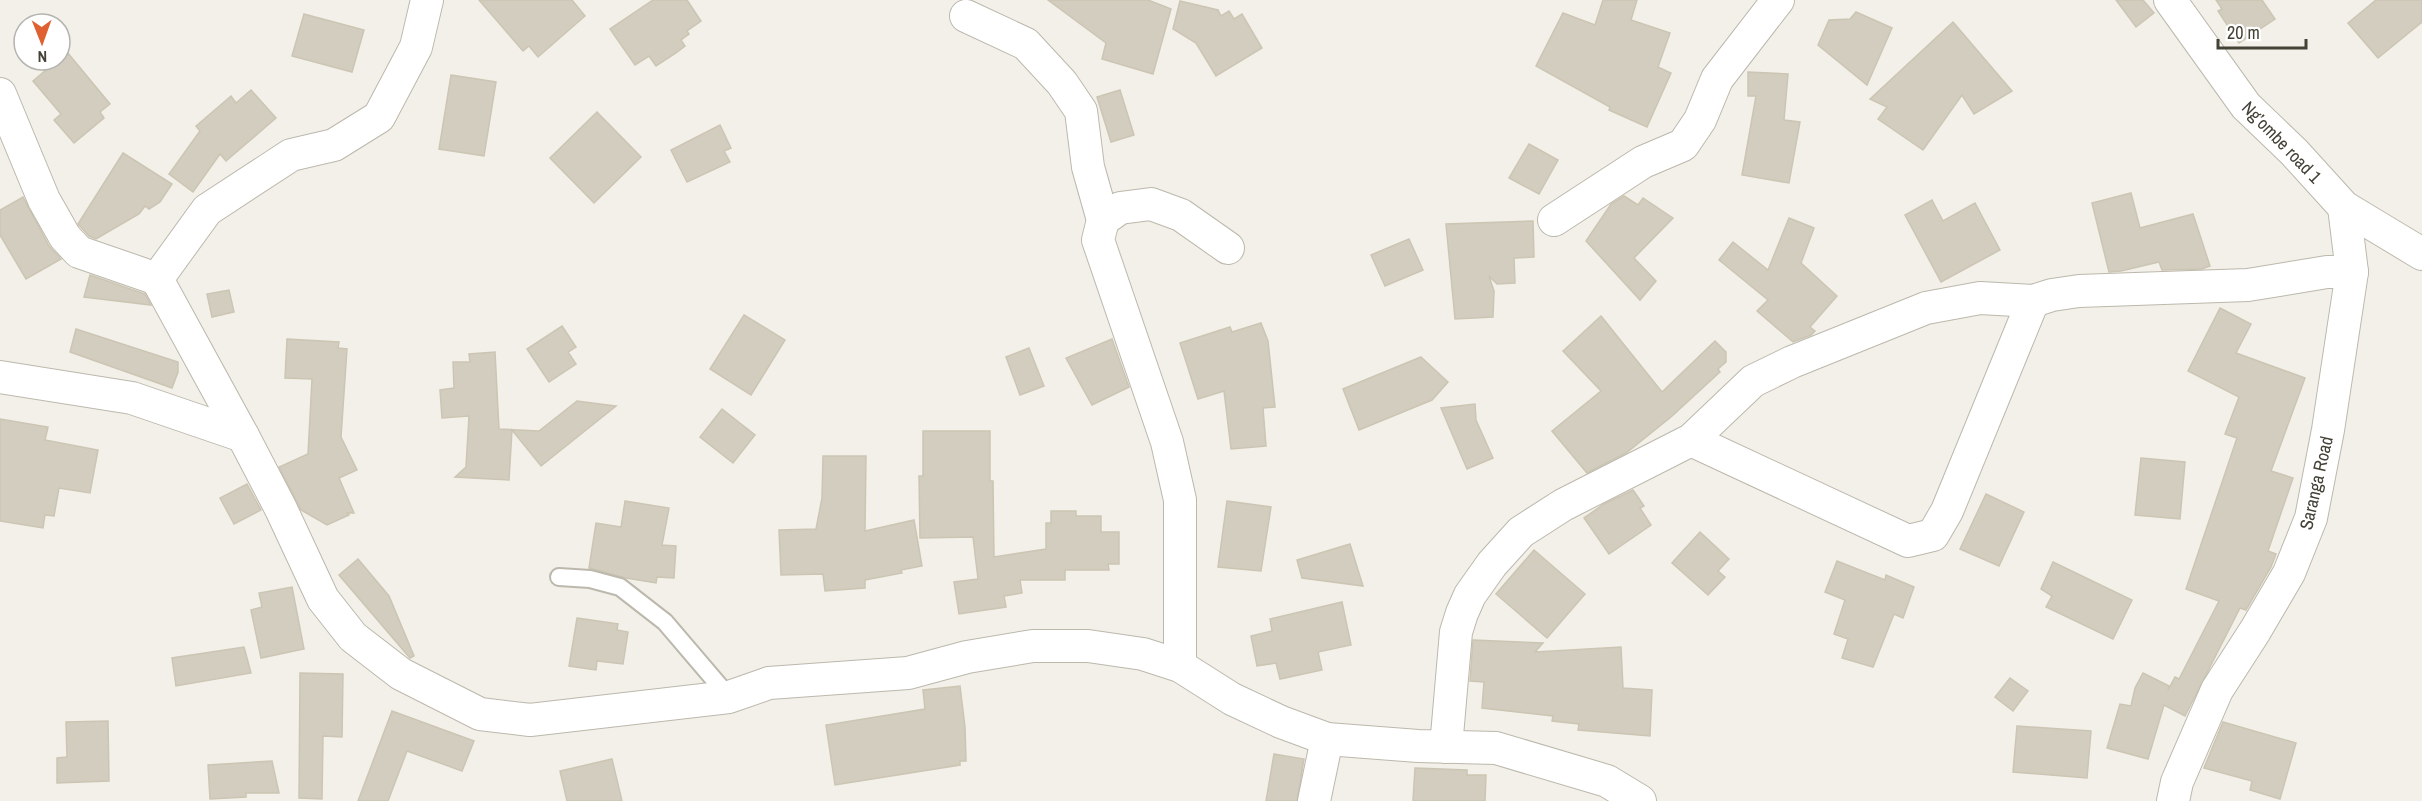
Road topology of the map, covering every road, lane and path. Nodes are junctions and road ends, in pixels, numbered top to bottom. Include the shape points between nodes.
1 (427, 0) edge
2 (1779, 0) edge
3 (2170, 0) edge
4 (966, 16) dead end
5 (0, 94) edge
6 (2344, 207) junction
7 (1103, 220) junction
8 (1554, 220) dead end
9 (1228, 248) dead end
10 (2422, 254) edge
11 (2352, 272) junction
12 (157, 279) junction
13 (2033, 301) junction
14 (0, 377) edge
15 (243, 436) junction
16 (1691, 440) junction
17 (559, 577) dead end
18 (1180, 666) junction
19 (729, 697) junction
20 (1327, 739) junction
21 (1446, 747) junction
22 (1314, 801) edge
23 (1640, 801) edge
24 (2173, 801) edge

1 - 12 street via 416,47 379,117 334,145 291,155 207,210
2 - 8 street via 1717,79 1700,120 1683,145 1643,162
3 - 6 street, Ng’ombe road 1 via 2246,106
4 - 7 street via 1026,44 1062,83 1081,111 1088,167
5 - 12 street via 44,200 64,237 79,252
6 - 10 street, Ng’ombe road 1
6 - 11 street, Saranga Road
7 - 9 street via 1120,208 1151,204 1181,215
7 - 18 street via 1098,240 1167,442 1180,500
11 - 13 street via 2327,272 2248,285 2079,291
11 - 24 street, Saranga Road via 2311,518 2289,573 2217,690 2177,782
12 - 15 street
13 - 16 street via 1980,298 1926,308 1792,362 1753,381
13 - 16 street via 1947,512 1933,535 1908,541
14 - 15 street via 132,398
15 - 19 street via 323,599 353,637 401,674 480,714 531,720
16 - 21 street via 1563,505 1521,532 1492,564 1470,595 1456,633
17 - 19 lane via 590,579 620,587 665,622
18 - 19 street via 1143,654 1088,646 1033,646 967,657 908,673 769,683
18 - 20 street via 1232,699
20 - 21 street
20 - 22 street
21 - 23 street via 1496,748 1607,782

